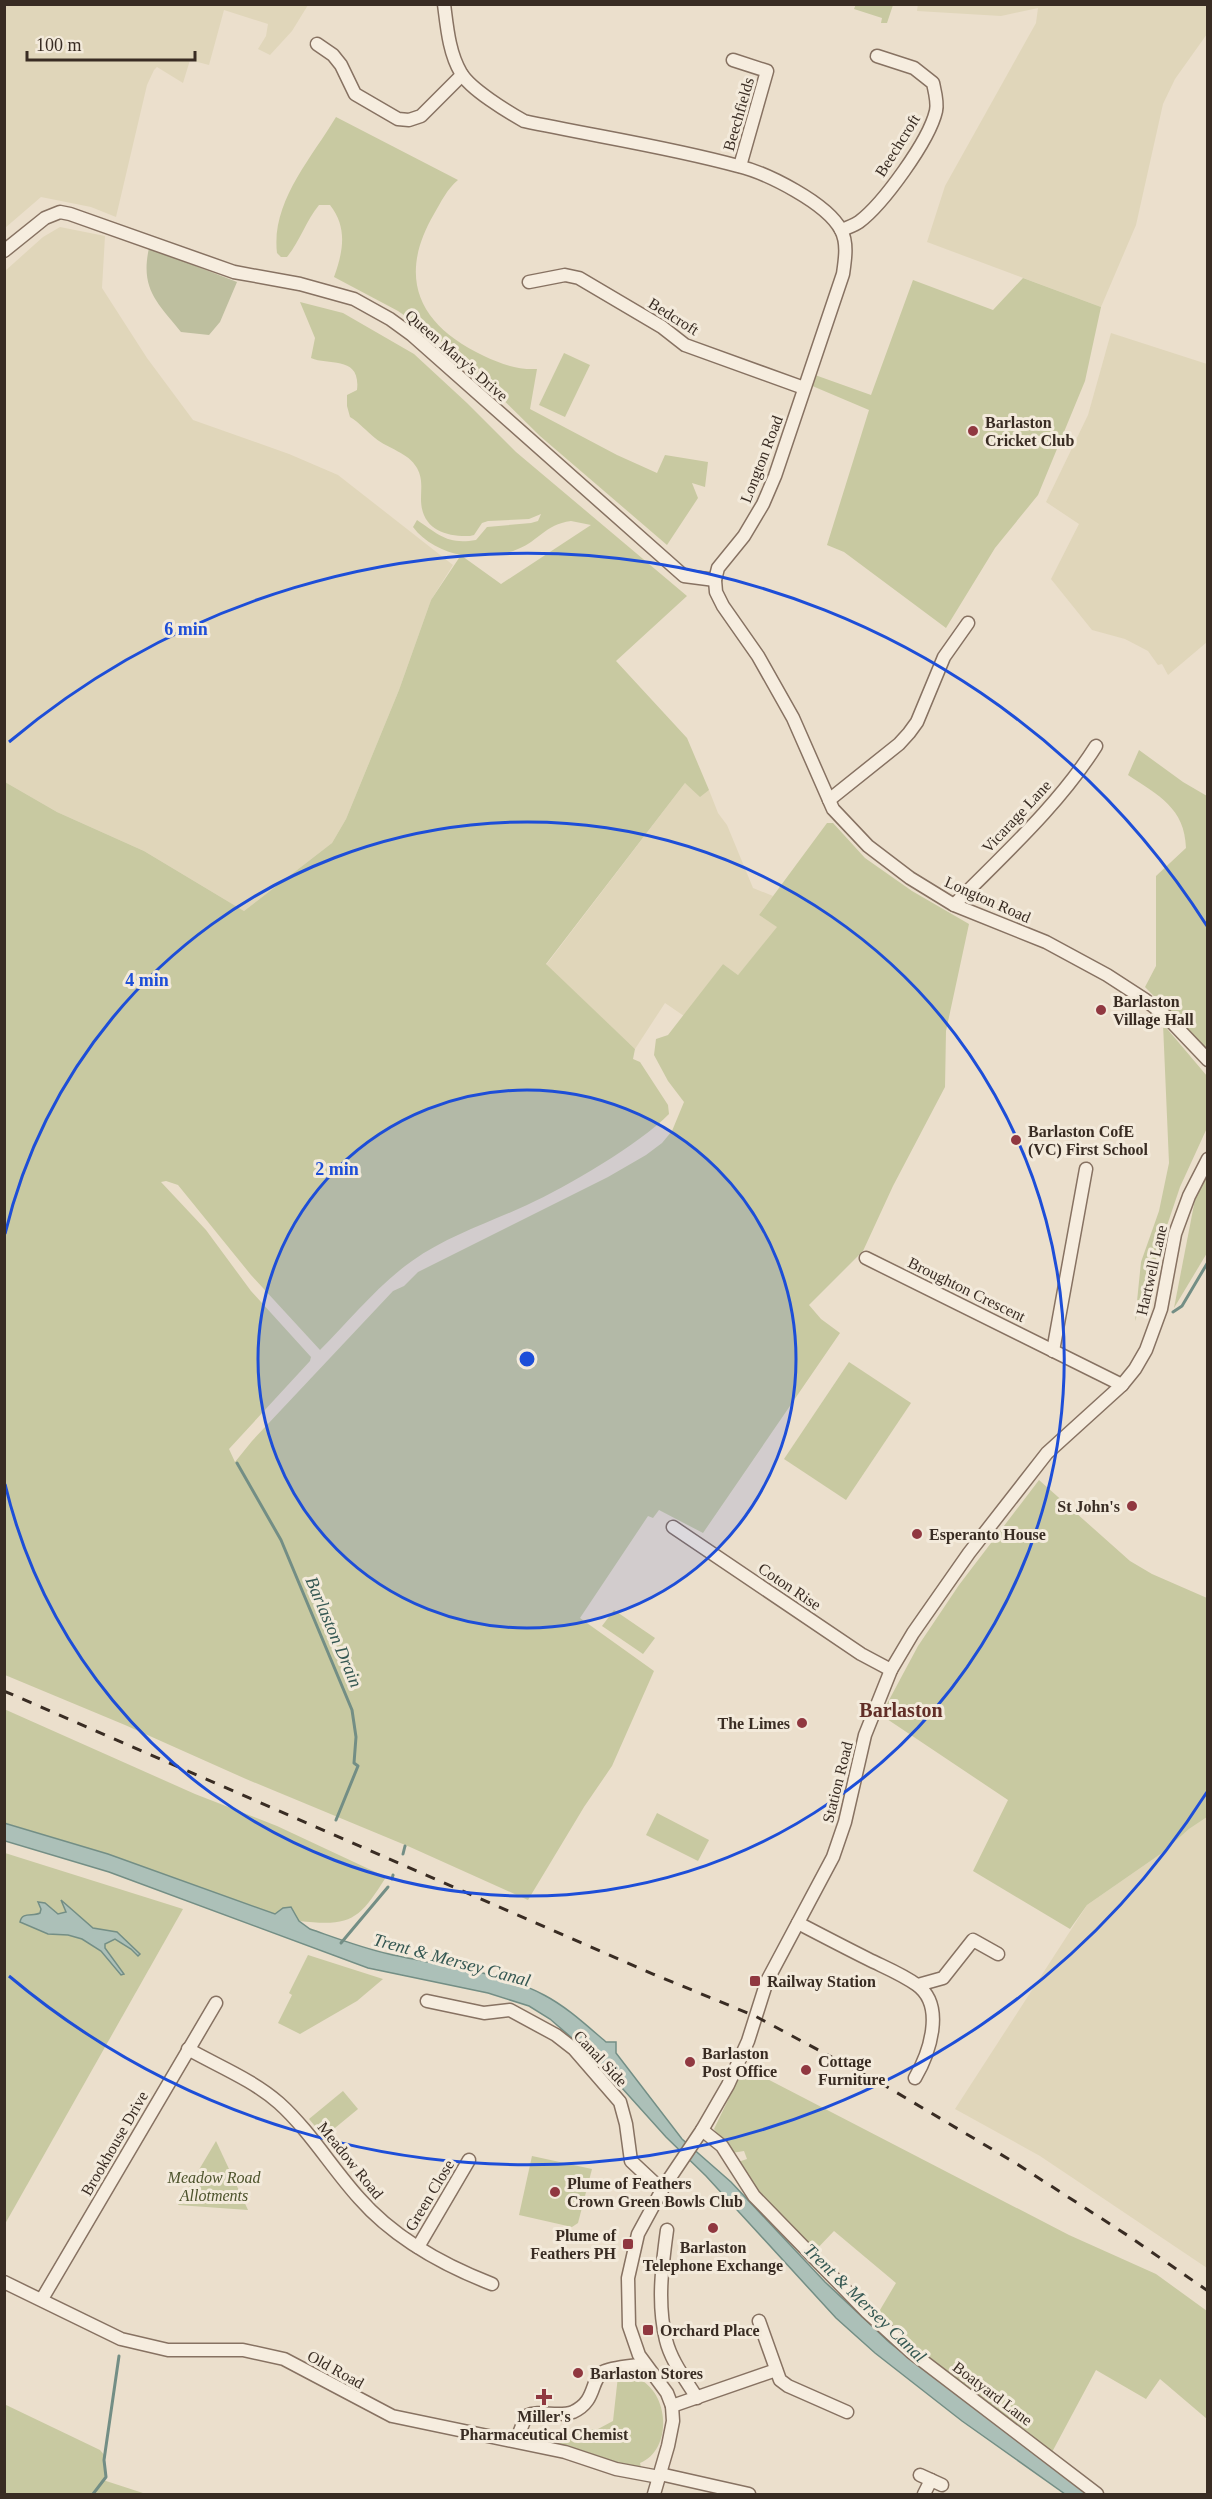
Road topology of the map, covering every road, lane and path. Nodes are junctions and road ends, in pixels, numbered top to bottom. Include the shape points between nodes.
1 (444, 4) edge
2 (317, 44) dead end
3 (877, 56) dead end
4 (733, 60) dead end
5 (462, 75) junction
6 (740, 166) junction
7 (841, 230) junction
8 (4, 251) edge
9 (529, 282) dead end
10 (804, 388) junction
11 (715, 580) junction
12 (968, 623) dead end
13 (1096, 746) dead end
14 (828, 800) junction
15 (954, 905) junction
16 (1208, 1060) edge
17 (1208, 1159) edge
18 (1086, 1169) dead end
19 (866, 1258) dead end
20 (1053, 1351) junction
21 (1122, 1385) junction
22 (673, 1527) dead end
23 (891, 1670) junction
24 (798, 1923) junction
25 (998, 1954) dead end
26 (918, 1985) junction
27 (427, 2001) dead end
28 (216, 2003) dead end
29 (188, 2049) junction
30 (915, 2078) dead end
31 (702, 2130) junction
32 (469, 2160) dead end
33 (662, 2190) junction
34 (666, 2230) dead end
35 (418, 2247) junction
36 (4, 2282) edge
37 (492, 2284) dead end
38 (42, 2300) junction
39 (759, 2321) dead end
40 (645, 2364) junction
41 (776, 2370) junction
42 (697, 2398) junction
43 (672, 2406) junction
44 (847, 2412) dead end
45 (516, 2441) junction
46 (659, 2476) junction
47 (931, 2480) dead end
48 (654, 2494) edge
49 (749, 2494) edge
50 (924, 2494) edge
51 (1097, 2494) edge

1 - 5 street via 452,53
2 - 5 street via 342,65 355,94 398,119 421,116
3 - 7 street, Beechcroft via 914,68 933,83 937,108 895,183 857,224
4 - 6 street, Beechfields via 767,71
5 - 6 street via 502,109 524,121
6 - 7 street via 799,191 824,210
7 - 10 street, Longton Road via 846,254 843,274
8 - 11 street, Queen Mary's Drive via 45,218 60,212 234,272 354,299 412,335 684,576
9 - 10 street, Bedcroft via 573,276 662,327 685,345
10 - 11 street, Longton Road via 763,504 718,568
11 - 14 street, Longton Road via 723,606 758,656 793,718
12 - 14 street via 944,657 913,728 899,744
13 - 15 street, Vicarage Lane via 1046,810
14 - 15 street, Longton Road via 868,846
15 - 16 street, Longton Road via 1046,942 1107,975 1167,1017
17 - 21 street, Hartwell Lane via 1175,1234 1161,1309 1146,1350
18 - 20 street
19 - 20 street, Broughton Crescent
20 - 21 street, Broughton Crescent
21 - 23 street, Station Road via 1047,1453 932,1606
22 - 23 street, Coton Rise via 861,1654
23 - 24 street, Station Road via 865,1735 833,1857
24 - 26 street
24 - 31 street, Station Road via 763,1991 740,2061
25 - 26 street via 973,1940 944,1978
26 - 30 street via 925,1993 933,2026 930,2048
27 - 33 street, Canal Side via 484,2013 510,2010 574,2049 620,2102 631,2161
28 - 29 street, Brookhouse Drive
29 - 35 street, Meadow Road via 277,2101 373,2213
29 - 38 street, Brookhouse Drive
31 - 33 street, Station Road
31 - 51 street, Boatyard Lane via 722,2146 754,2196 867,2312 911,2352
32 - 35 street, Green Close
33 - 40 street via 638,2234 628,2278 629,2326
34 - 42 street via 660,2286 666,2340
35 - 37 street, Meadow Road
36 - 38 street, Old Road
38 - 45 street, Old Road via 121,2339 168,2350 211,2348 265,2354 392,2416
39 - 41 street
40 - 43 street
40 - 45 street via 602,2372 590,2397 573,2411 526,2416
41 - 42 street
41 - 44 street via 788,2386
42 - 43 street
43 - 46 street via 671,2432
45 - 46 street, Old Road via 633,2473
46 - 48 street
46 - 49 street, Old Road
47 - 50 street

